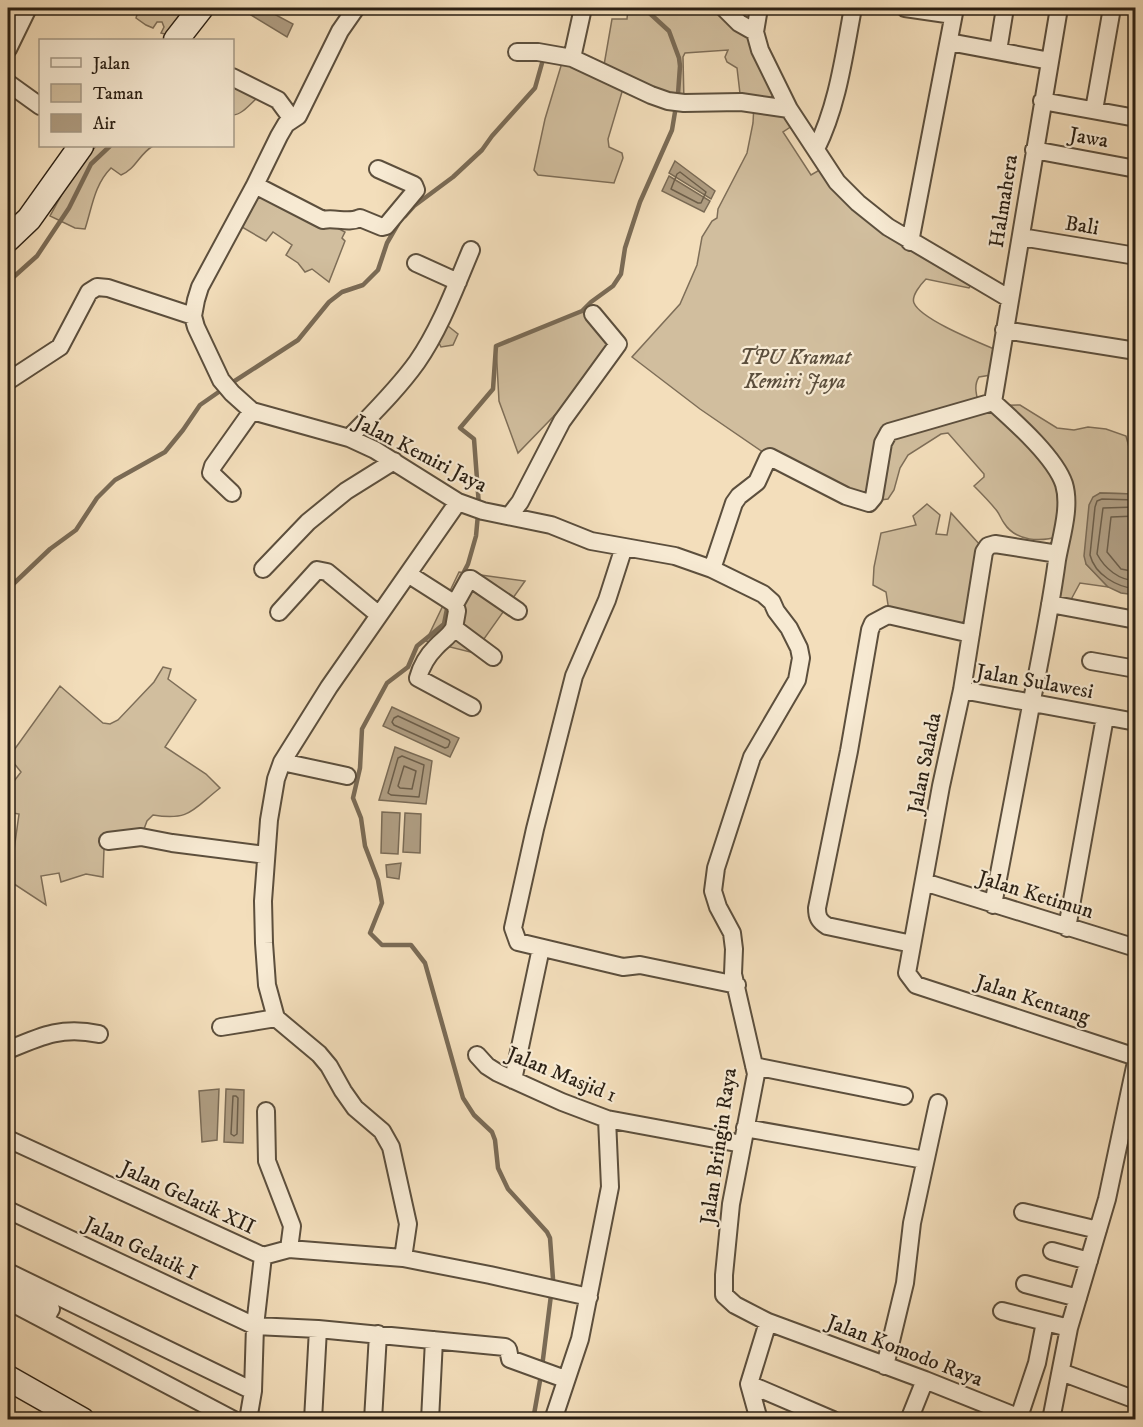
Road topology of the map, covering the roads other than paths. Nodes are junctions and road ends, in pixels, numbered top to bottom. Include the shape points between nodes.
1 (27, 8) edge
2 (201, 8) edge
3 (356, 8) edge
4 (583, 8) edge
5 (724, 8) edge
6 (759, 8) edge
7 (853, 8) edge
8 (905, 8) edge
9 (1005, 8) edge
10 (1059, 8) edge
11 (1112, 8) edge
12 (954, 11) edge
13 (755, 32) junction
14 (177, 39) edge
15 (949, 42) junction
16 (8, 49) edge
17 (998, 51) junction
18 (517, 52) dead end
19 (572, 57) junction
20 (1050, 61) junction
21 (234, 78) edge
22 (8, 83) edge
23 (1042, 101) junction
24 (39, 107) edge
25 (789, 109) junction
26 (1094, 110) junction
27 (1136, 118) edge
28 (292, 119) junction
29 (78, 147) edge
30 (816, 148) junction
31 (1034, 150) junction
32 (378, 169) dead end
33 (1136, 169) edge
34 (255, 185) junction
35 (1021, 237) junction
36 (8, 239) edge
37 (910, 242) junction
38 (471, 250) dead end
39 (1136, 256) edge
40 (416, 263) dead end
41 (458, 282) junction
42 (1010, 298) junction
43 (593, 314) dead end
44 (193, 316) junction
45 (1004, 330) junction
46 (1136, 351) edge
47 (8, 381) edge
48 (993, 402) junction
49 (252, 411) junction
50 (349, 438) junction
51 (394, 461) junction
52 (232, 493) dead end
53 (458, 502) junction
54 (515, 511) junction
55 (624, 547) junction
56 (1058, 554) junction
57 (263, 568) dead end
58 (712, 569) junction
59 (408, 574) junction
60 (450, 601) junction
61 (1050, 604) junction
62 (518, 611) dead end
63 (279, 612) dead end
64 (379, 615) junction
65 (1136, 620) edge
66 (454, 628) junction
67 (971, 634) junction
68 (494, 657) dead end
69 (1091, 661) dead end
70 (1136, 669) edge
71 (962, 690) junction
72 (1031, 703) junction
73 (472, 707) dead end
74 (1105, 717) junction
75 (1136, 723) edge
76 (282, 762) junction
77 (347, 776) dead end
78 (108, 841) dead end
79 (266, 855) junction
80 (924, 882) junction
81 (993, 905) junction
82 (1067, 928) junction
83 (912, 944) junction
84 (1135, 945) edge
85 (541, 948) junction
86 (916, 984) joint
87 (737, 985) junction
88 (276, 1018) junction
89 (221, 1027) dead end
90 (99, 1034) dead end
91 (8, 1050) edge
92 (477, 1055) dead end
93 (1136, 1057) edge
94 (1136, 1062) edge
95 (754, 1066) junction
96 (513, 1080) junction
97 (904, 1096) dead end
98 (938, 1102) dead end
99 (266, 1111) dead end
100 (607, 1119) junction
101 (744, 1136) junction
102 (8, 1139) edge
103 (925, 1160) junction
104 (8, 1210) edge
105 (1023, 1212) dead end
106 (1098, 1230) junction
107 (289, 1249) junction
108 (1052, 1251) dead end
109 (263, 1256) junction
110 (403, 1258) junction
111 (1089, 1261) junction
112 (8, 1272) edge
113 (1025, 1284) dead end
114 (723, 1287) joint
115 (8, 1288) edge
116 (589, 1297) junction
117 (1078, 1298) junction
118 (8, 1301) edge
119 (1002, 1311) dead end
120 (45, 1320) junction
121 (768, 1322) junction
122 (1045, 1322) junction
123 (255, 1326) junction
124 (1070, 1328) junction
125 (318, 1329) junction
126 (378, 1334) junction
127 (434, 1340) junction
128 (885, 1366) junction
129 (1061, 1372) junction
130 (565, 1379) junction
131 (925, 1380) junction
132 (749, 1384) junction
133 (10, 1385) edge
134 (253, 1391) junction
135 (1136, 1400) edge
136 (1022, 1418) edge
137 (82, 1419) edge
138 (234, 1419) edge
139 (248, 1419) edge
140 (313, 1419) edge
141 (373, 1419) edge
142 (430, 1419) edge
143 (553, 1419) edge
144 (759, 1419) edge
145 (833, 1419) edge
146 (909, 1419) edge
147 (1051, 1419) edge

1 - 16 street
2 - 14 main road
3 - 28 street via 340,31 298,116
4 - 19 street
5 - 13 street
6 - 13 street
7 - 30 street via 834,98
8 - 12 street
9 - 17 street
10 - 20 street, Halmahera
11 - 26 street
12 - 15 street
13 - 25 street
15 - 17 street
15 - 37 street
17 - 20 street
18 - 19 street
19 - 25 street via 651,95 676,102 741,102
20 - 23 street, Halmahera
21 - 28 street via 278,100
22 - 24 street
23 - 26 street
23 - 31 street, Halmahera
25 - 30 street
26 - 27 street
28 - 34 street via 279,136
29 - 36 main road via 30,219
30 - 37 street via 849,194
31 - 33 street, Jawa
31 - 35 street, Halmahera
32 - 34 street via 414,185 416,190 382,227 360,218 323,220
34 - 44 street via 200,287
35 - 39 street, Bali
35 - 42 street, Halmahera
37 - 42 street
38 - 41 street
40 - 41 street
41 - 50 street via 416,363
42 - 45 street, Halmahera
43 - 54 street via 618,344 562,421
44 - 47 street via 108,288 92,289 60,346
44 - 49 street, Jalan Kemiri Jaya via 221,380
45 - 46 street
45 - 48 street, Halmahera
48 - 56 street via 1044,453 1064,483 1065,507
48 - 58 street via 890,432 884,443 874,497 869,503 846,496 770,457 757,482 734,503
49 - 50 street, Jalan Kemiri Jaya
49 - 52 street via 211,473
50 - 51 street, Jalan Kemiri Jaya
51 - 53 street, Jalan Kemiri Jaya
51 - 57 street via 345,491
53 - 54 street, Jalan Kemiri Jaya via 479,509
53 - 59 street
54 - 55 street, Jalan Kemiri Jaya via 591,541
55 - 58 street, Jalan Bringin Raya via 675,556
55 - 85 street via 607,600 574,676 513,928 518,942
56 - 61 street
56 - 67 street, Jalan Salada via 995,544 986,549
58 - 87 street, Jalan Bringin Raya via 772,602 801,658 797,680 752,757 716,868 713,891 732,933
59 - 60 street
59 - 64 street
60 - 62 street via 471,579
60 - 66 street via 457,610
61 - 65 street
61 - 72 street
63 - 64 street via 321,570
64 - 76 street
66 - 68 street
66 - 73 street via 435,647 418,678
67 - 71 street, Jalan Salada
67 - 83 street via 888,615 873,623 817,908 817,916 827,926
69 - 70 street
71 - 72 street, Jalan Sulawesi
71 - 80 street, Jalan Salada
72 - 74 street, Jalan Sulawesi
72 - 81 street
74 - 75 street, Jalan Sulawesi
74 - 82 street
76 - 77 street
76 - 79 street via 276,779
78 - 79 street via 141,837
79 - 88 street via 263,901 267,985
80 - 81 street, Jalan Ketimun
80 - 83 street, Jalan Salada
81 - 82 street, Jalan Ketimun
82 - 84 street, Jalan Ketimun
83 - 86 street, Jalan Salada via 907,973
85 - 87 street via 623,967 640,965
85 - 96 street
86 - 93 street, Jalan Kentang
87 - 95 street, Jalan Bringin Raya
88 - 89 street
88 - 110 street via 319,1054 355,1108 387,1138 407,1216
90 - 91 street via 73,1029
92 - 96 street, Jalan Masjid 1 via 492,1070
94 - 106 street
95 - 97 street
95 - 101 street, Jalan Bringin Raya via 756,1074
96 - 100 street, Jalan Masjid 1
98 - 103 street
99 - 107 street via 267,1161 292,1226
100 - 101 street, Jalan Masjid 1
100 - 116 street via 610,1187
101 - 103 street, Jalan Masjid 1
101 - 114 street, Jalan Bringin Raya via 731,1204
102 - 109 street, Jalan Gelatik XII
103 - 128 street via 905,1283
104 - 123 street, Jalan Gelatik I
105 - 106 street
106 - 111 street
107 - 109 street, Jalan Gelatik XII
107 - 110 street, Jalan Gelatik XII
108 - 111 street
109 - 123 street
110 - 116 street, Jalan Gelatik XII
111 - 117 street
112 - 134 street
113 - 117 street
114 - 121 street, Jalan Komodo Raya via 724,1295 735,1305
115 - 120 street via 51,1309
116 - 130 street via 580,1340
117 - 124 street
118 - 120 street
119 - 122 street
120 - 138 street
121 - 128 street, Jalan Komodo Raya
121 - 132 street
122 - 124 street
122 - 136 street
123 - 125 street
123 - 134 street
124 - 129 street
125 - 126 street
125 - 140 street
126 - 127 street
126 - 141 street
127 - 130 street via 505,1347 510,1359
127 - 142 street
128 - 131 street, Jalan Komodo Raya
129 - 135 street
129 - 147 street
130 - 143 street
131 - 136 street, Jalan Komodo Raya
131 - 146 street
132 - 144 street
132 - 145 street
133 - 137 main road
134 - 139 street

